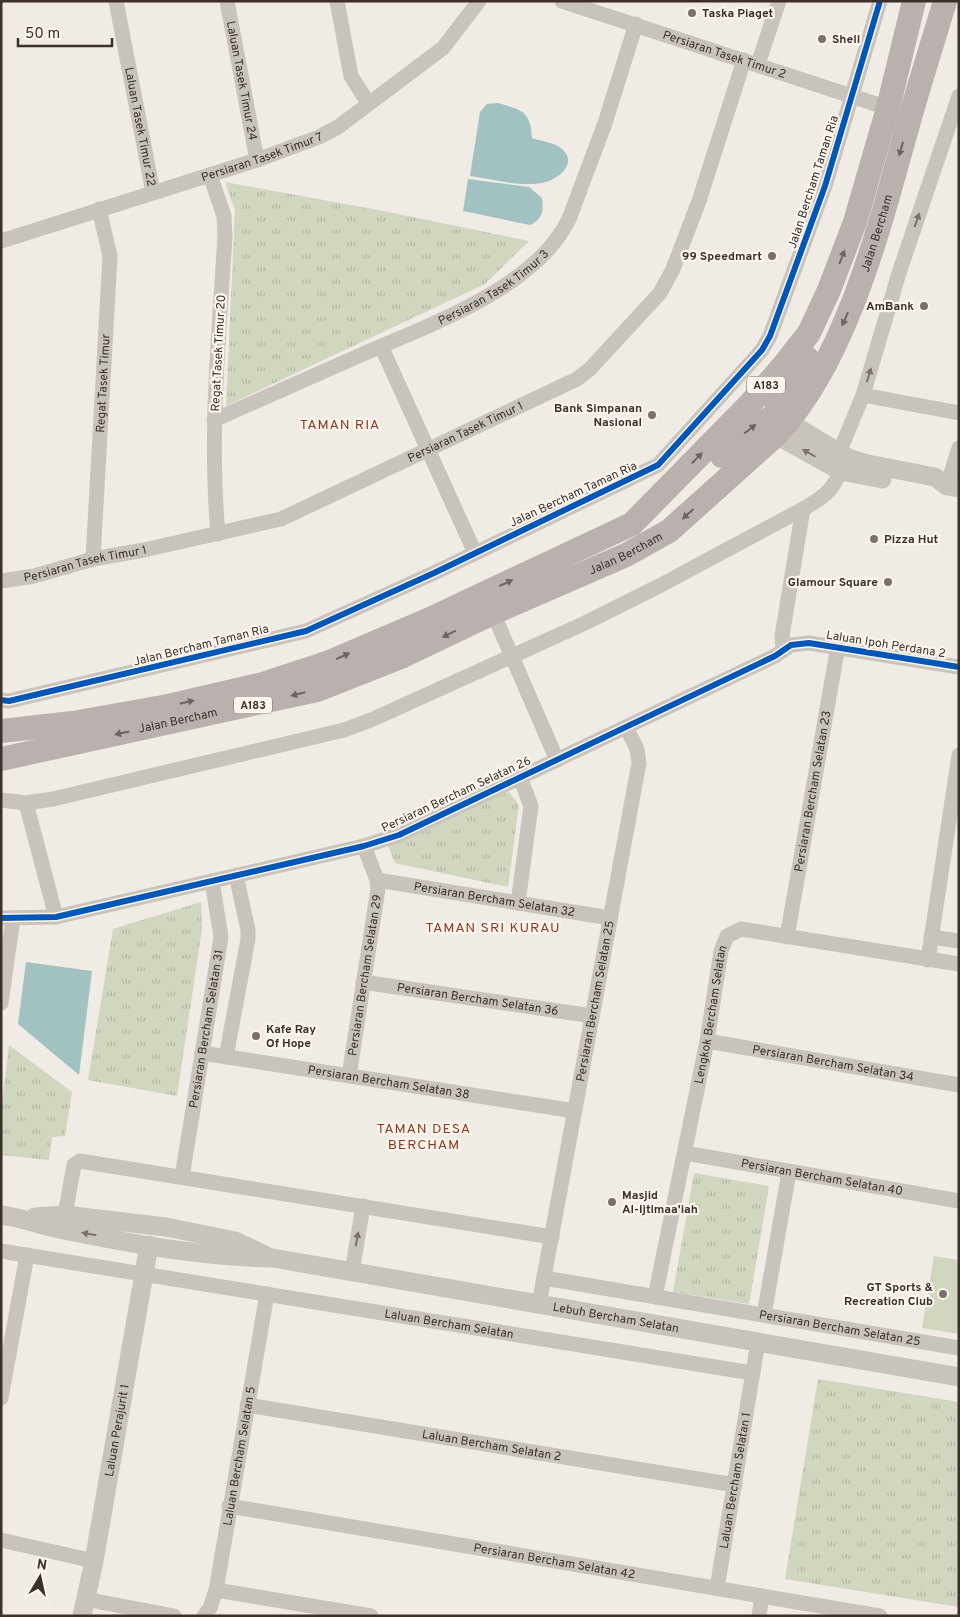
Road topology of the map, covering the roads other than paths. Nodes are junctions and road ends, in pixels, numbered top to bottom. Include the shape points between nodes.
1 (116, 1) edge
2 (227, 1) edge
3 (337, 1) edge
4 (480, 1) edge
5 (562, 1) edge
6 (779, 1) edge
7 (880, 1) edge
8 (914, 1) edge
9 (926, 1) edge
10 (945, 1) edge
11 (636, 24) junction
12 (751, 62) junction
13 (853, 96) junction
14 (959, 96) edge
15 (368, 103) junction
16 (888, 108) junction
17 (910, 116) junction
18 (954, 129) edge
19 (257, 160) junction
20 (210, 175) junction
21 (153, 192) junction
22 (99, 209) junction
23 (1, 241) edge
24 (829, 290) junction
25 (381, 346) junction
26 (863, 395) junction
27 (959, 413) edge
28 (214, 420) junction
29 (780, 425) junction
30 (959, 448) edge
31 (429, 451) junction
32 (843, 461) junction
33 (953, 487) edge
34 (803, 509) junction
35 (632, 524) junction
36 (218, 534) junction
37 (475, 553) junction
38 (93, 559) junction
39 (1, 581) edge
40 (493, 613) junction
41 (430, 618) junction
42 (809, 643) joint
43 (838, 646) junction
44 (783, 648) junction
45 (512, 656) junction
46 (959, 667) edge
47 (1, 700) edge
48 (626, 727) junction
49 (1, 731) edge
50 (92, 740) junction
51 (1, 745) edge
52 (959, 755) edge
53 (1, 758) edge
54 (557, 760) junction
55 (520, 777) junction
56 (1, 800) edge
57 (26, 803) junction
58 (364, 846) junction
59 (236, 876) junction
60 (377, 880) junction
61 (212, 881) junction
62 (518, 903) junction
63 (56, 917) junction
64 (7, 918) edge
65 (610, 918) junction
66 (787, 937) junction
67 (931, 937) junction
68 (959, 941) edge
69 (928, 960) junction
70 (959, 964) edge
71 (363, 982) junction
72 (1, 1002) edge
73 (592, 1016) junction
74 (707, 1041) junction
75 (202, 1053) junction
76 (226, 1057) junction
77 (348, 1076) junction
78 (959, 1084) edge
79 (575, 1111) junction
80 (685, 1153) junction
81 (789, 1172) junction
82 (182, 1177) junction
83 (959, 1201) edge
84 (363, 1206) junction
85 (10, 1216) edge
86 (95, 1218) junction
87 (64, 1222) junction
88 (552, 1237) junction
89 (235, 1241) junction
90 (149, 1245) junction
91 (1, 1251) edge
92 (27, 1256) junction
93 (273, 1258) junction
94 (352, 1272) junction
95 (145, 1274) junction
96 (544, 1278) junction
97 (266, 1294) junction
98 (655, 1297) junction
99 (539, 1304) junction
100 (764, 1315) junction
101 (758, 1342) junction
102 (959, 1348) edge
103 (752, 1373) junction
104 (959, 1377) edge
105 (1, 1398) edge
106 (247, 1405) junction
107 (735, 1485) junction
108 (229, 1506) junction
109 (1, 1540) edge
110 (94, 1561) junction
111 (717, 1588) junction
112 (216, 1590) junction
113 (762, 1596) junction
114 (83, 1608) edge
115 (174, 1616) edge
116 (204, 1616) edge
117 (371, 1616) edge
118 (759, 1616) edge
119 (880, 1616) edge

1 - 21 street, Laluan Tasek Timur 22
2 - 19 street, Laluan Tasek Timur 24
3 - 15 street via 351,76
4 - 15 street, Persiaran Tasek Timur 7 via 443,48
5 - 11 street, Persiaran Tasek Timur 2
6 - 12 street, Persiaran Tasek Timur 1
7 - 13 street, Jalan Bercham Taman Ria
8 - 16 main road, Jalan Bercham / A183
9 - 17 main road via 908,94
10 - 17 main road, Jalan Bercham / A183
11 - 12 street, Persiaran Tasek Timur 2
11 - 25 street, Persiaran Tasek Timur 3 via 605,122 563,230 506,285 464,309
12 - 13 street, Persiaran Tasek Timur 2
12 - 31 street, Persiaran Tasek Timur 1 via 673,269 660,293 577,379
13 - 16 street, Persiaran Tasek Timur 2
13 - 37 street, Jalan Bercham Taman Ria via 777,320 762,350 658,465
14 - 18 street
15 - 19 street, Persiaran Tasek Timur 7 via 338,127 319,137
24 -> 16 main road, Jalan Bercham / A183 via 855,222
17 -> 29 main road, Jalan Bercham / A183 via 881,220 853,302 819,377
26 -> 18 street via 899,273
19 - 20 street, Persiaran Tasek Timur 7
20 - 21 street, Persiaran Tasek Timur 7
20 - 28 street, Regat Tasek Timur 20 via 224,216 225,236
21 - 22 street, Persiaran Tasek Timur 7
22 - 23 street, Persiaran Tasek Timur 7
22 - 38 street, Regat Tasek Timur via 110,256
24 - 29 main road via 826,316 812,349 783,394
35 -> 24 main road, Jalan Bercham / A183 via 784,366 809,333
25 - 28 street, Persiaran Tasek Timur 3
25 - 31 street
26 - 27 street
26 - 32 street
28 - 36 street, Regat Tasek Timur 20 via 213,480
29 - 32 street
35 -> 29 main road via 657,516 748,430 762,421
29 -> 40 main road, Jalan Bercham / A183 via 669,531 626,554
30 - 33 street
31 - 36 street, Persiaran Tasek Timur 1 via 281,520
31 - 37 street
32 - 33 street via 934,489
32 - 34 street via 832,490
34 - 44 street via 782,636
34 - 45 street via 661,585
41 -> 35 main road, Jalan Bercham / A183
36 - 38 street, Persiaran Tasek Timur 1
37 - 47 street, Jalan Bercham Taman Ria via 306,631 110,679
38 - 39 street, Persiaran Tasek Timur 1 via 34,576
40 - 41 street via 479,604 441,620
40 - 45 street
40 -> 50 main road, Jalan Bercham / A183 via 403,656 317,690
49 -> 41 main road, Jalan Bercham / A183 via 83,722 263,684 327,663
42 - 43 street, Laluan Ipoh Perdana 2
42 - 44 street, Persiaran Bercham Selatan 26
43 - 46 street, Laluan Ipoh Perdana 2
43 - 66 street, Persiaran Bercham Selatan 23
44 - 48 street, Persiaran Bercham Selatan 26 via 775,656
45 - 54 street
45 - 57 street via 344,730
48 - 54 street, Persiaran Bercham Selatan 26
48 - 65 street, Persiaran Bercham Selatan 25 via 637,749 639,763
50 - 51 main road
50 - 53 main road, Jalan Bercham / A183
52 - 67 street
54 - 55 street, Persiaran Bercham Selatan 26
55 - 58 street, Persiaran Bercham Selatan 26 via 399,836
55 - 62 street via 531,806
56 - 57 street
57 - 63 street
58 - 59 street, Persiaran Bercham Selatan 26
58 - 60 street, Persiaran Bercham Selatan 29
59 - 61 street, Persiaran Bercham Selatan 26
59 - 76 street, Persiaran Bercham Selatan 31 via 248,939
60 - 62 street, Persiaran Bercham Selatan 32
60 - 71 street, Persiaran Bercham Selatan 29
61 - 63 street, Persiaran Bercham Selatan 26
61 - 75 street, Persiaran Bercham Selatan 31 via 221,937
62 - 65 street, Persiaran Bercham Selatan 32
63 - 64 street, Persiaran Bercham Selatan 26
64 - 72 street
65 - 73 street, Persiaran Bercham Selatan 25
66 - 69 street, Lengkok Bercham Selatan
66 - 74 street, Lengkok Bercham Selatan via 741,929 727,936 721,951
67 - 68 street
67 - 69 street
69 - 70 street, Lengkok Bercham Selatan
71 - 73 street, Persiaran Bercham Selatan 36
71 - 77 street, Persiaran Bercham Selatan 29
73 - 79 street, Persiaran Bercham Selatan 25
74 - 78 street, Persiaran Bercham Selatan 34
74 - 80 street, Lengkok Bercham Selatan
75 - 76 street, Persiaran Bercham Selatan 38
75 - 82 street, Persiaran Bercham Selatan 31
76 - 77 street, Persiaran Bercham Selatan 38
77 - 79 street, Persiaran Bercham Selatan 38
79 - 88 street, Persiaran Bercham Selatan 25
80 - 81 street, Persiaran Bercham Selatan 40
80 - 98 street, Lengkok Bercham Selatan
81 - 83 street, Persiaran Bercham Selatan 40
81 - 100 street
82 - 84 street
82 - 87 street via 80,1161 74,1165
84 - 88 street
94 -> 84 street
85 - 87 street
86 - 87 street
86 - 89 street via 166,1227
86 - 90 street via 111,1227 140,1234
90 -> 87 street
88 - 96 street, Persiaran Bercham Selatan 25
89 - 90 street via 215,1244 169,1237
89 - 93 street
90 - 93 street via 231,1258
90 - 95 street, Laluan Perajurit 1
91 - 92 street, Laluan Bercham Selatan
92 - 95 street, Laluan Bercham Selatan
92 - 105 street
93 - 94 street, Lebuh Bercham Selatan
94 - 99 street, Lebuh Bercham Selatan
95 - 97 street, Laluan Bercham Selatan
95 - 110 street, Laluan Perajurit 1
96 - 98 street, Persiaran Bercham Selatan 25
96 - 99 street, Persiaran Bercham Selatan 25
97 - 103 street, Laluan Bercham Selatan
97 - 106 street, Laluan Bercham Selatan 5
98 - 100 street, Persiaran Bercham Selatan 25
99 - 101 street, Lebuh Bercham Selatan
100 - 102 street, Persiaran Bercham Selatan 25
101 - 103 street, Laluan Bercham Selatan 1
101 - 104 street, Lebuh Bercham Selatan
103 - 107 street, Laluan Bercham Selatan 1
106 - 107 street, Laluan Bercham Selatan 2
106 - 108 street, Laluan Bercham Selatan 5
107 - 111 street, Laluan Bercham Selatan 1
108 - 111 street, Persiaran Bercham Selatan 42
108 - 112 street, Laluan Bercham Selatan 5
109 - 110 street
110 - 114 street, Laluan Perajurit 1
111 - 113 street, Persiaran Bercham Selatan 42
112 - 116 street, Laluan Bercham Selatan 5
112 - 117 street
113 - 118 street
113 - 119 street, Persiaran Bercham Selatan 42
114 - 115 street

